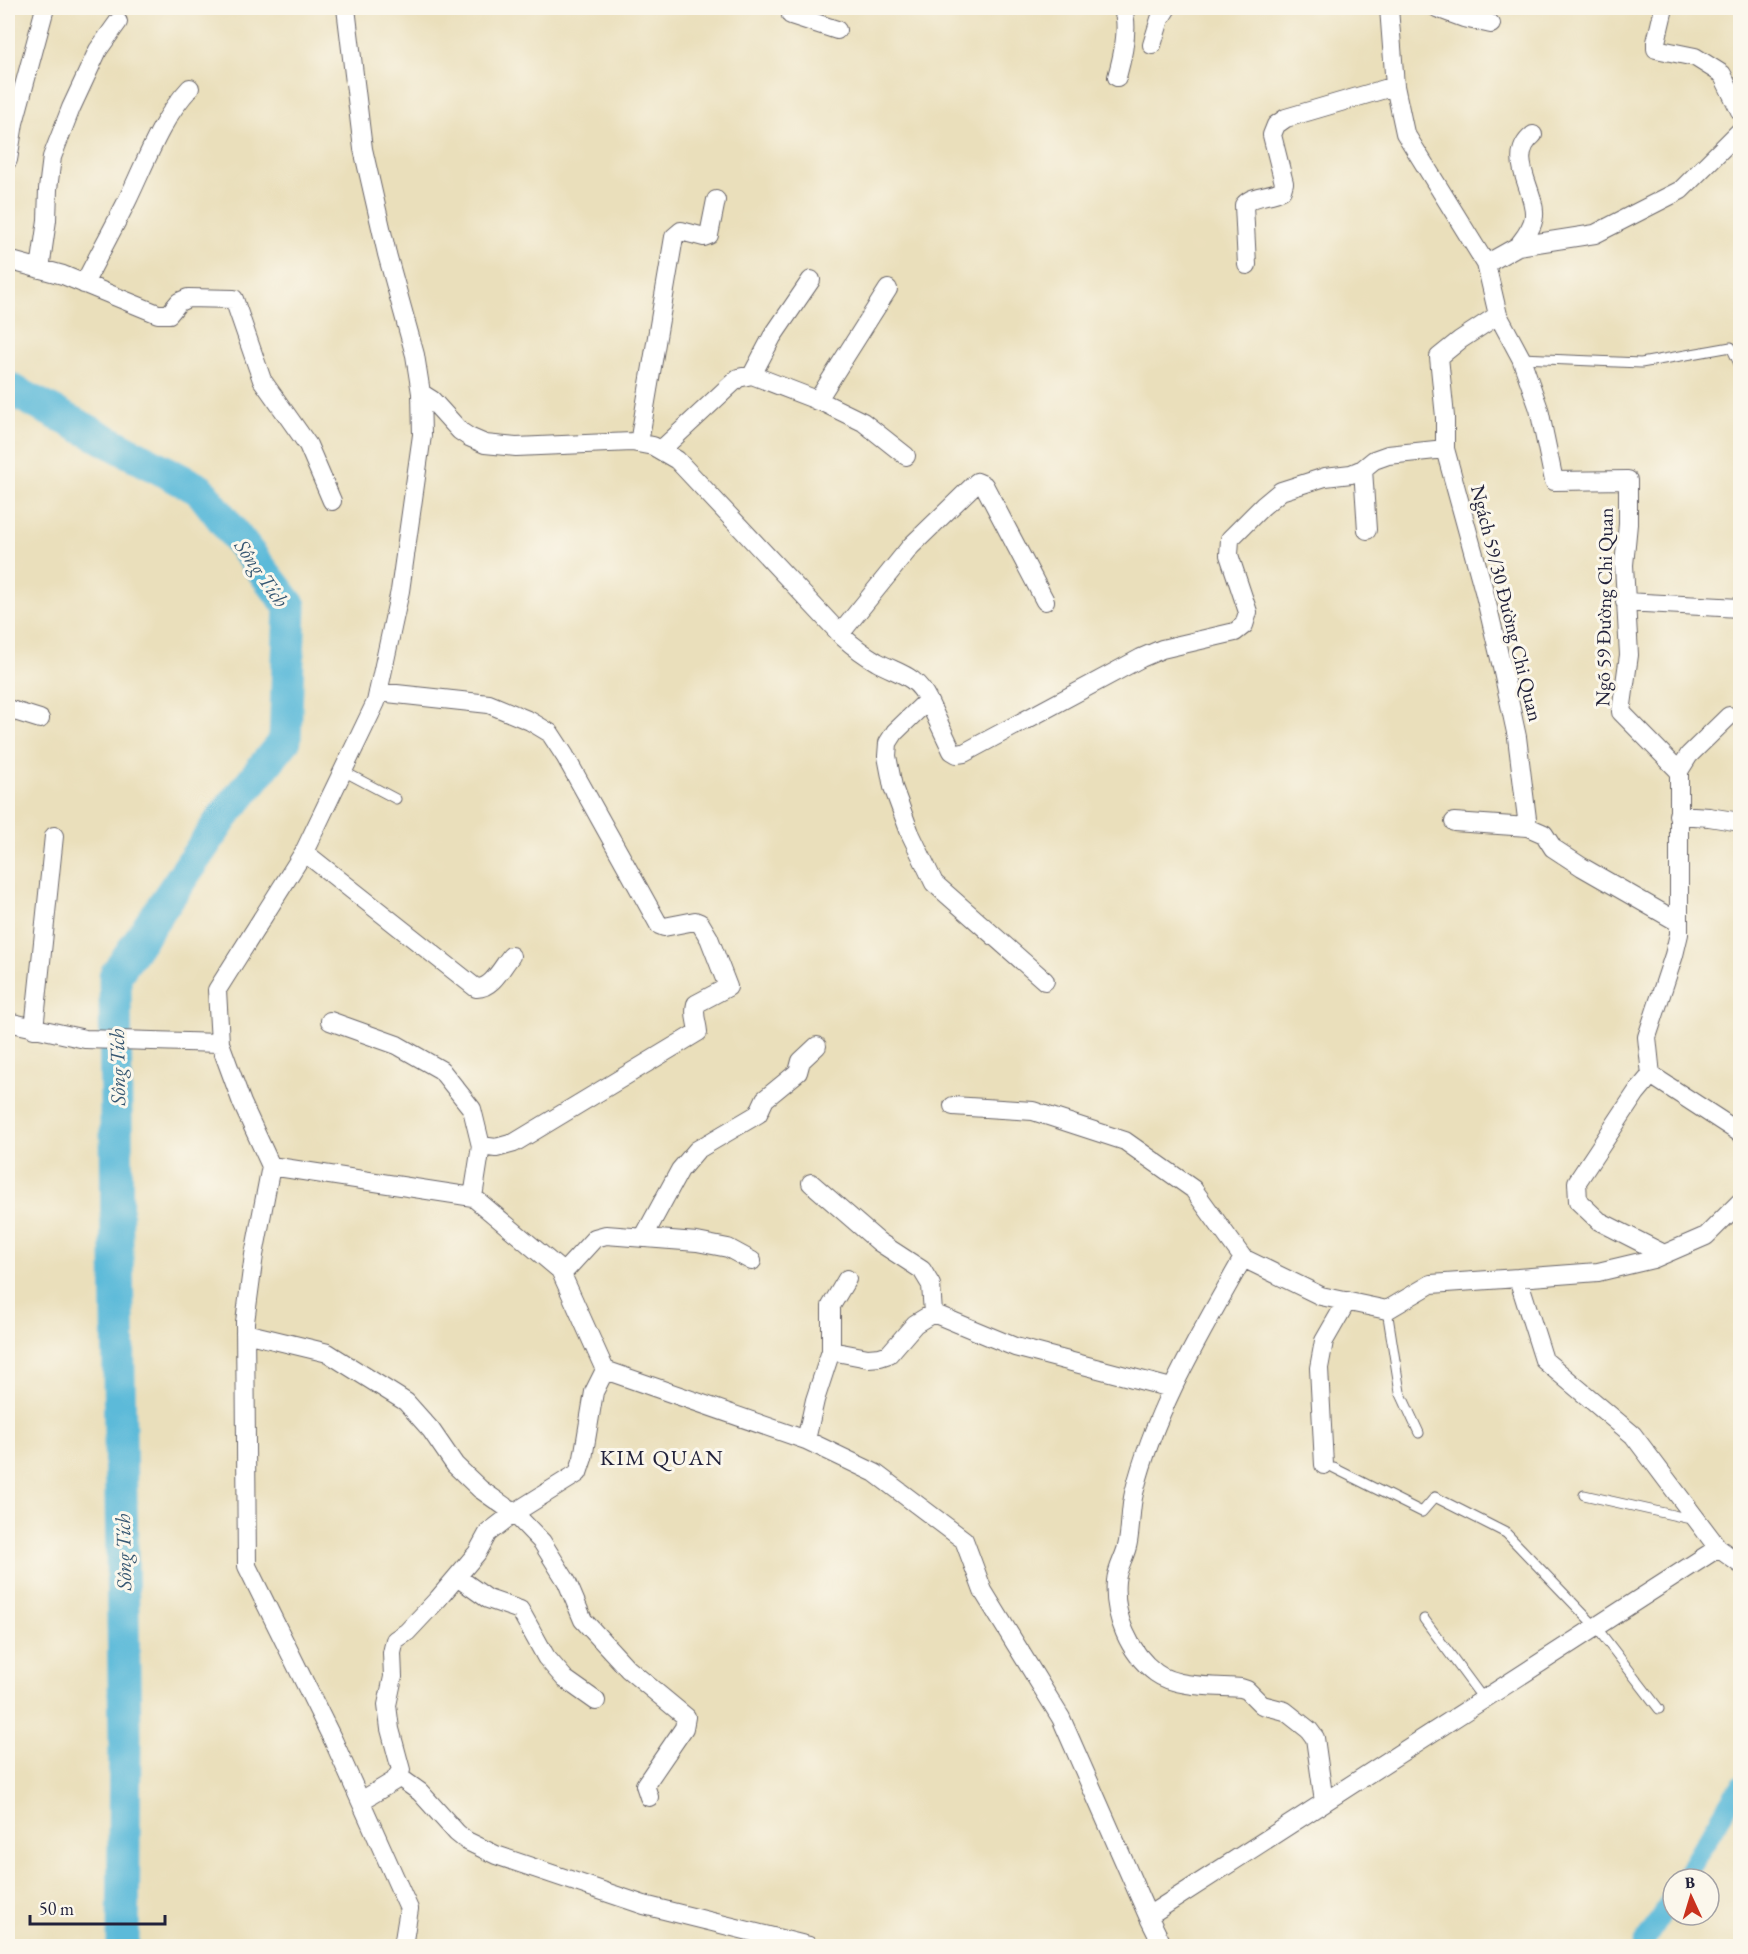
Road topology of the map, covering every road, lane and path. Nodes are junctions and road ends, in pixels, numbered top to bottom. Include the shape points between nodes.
1 (45, 8) edge
2 (346, 8) edge
3 (791, 8) edge
4 (1122, 8) edge
5 (1167, 8) edge
6 (1389, 8) edge
7 (1437, 8) edge
8 (1664, 8) edge
9 (118, 22) dead end
10 (1491, 24) dead end
11 (837, 30) dead end
12 (1152, 45) dead end
13 (1117, 77) dead end
14 (1395, 86) junction
15 (190, 88) dead end
16 (1740, 111) edge
17 (1740, 131) edge
18 (1533, 135) dead end
19 (8, 160) edge
20 (716, 200) dead end
21 (1518, 246) junction
22 (8, 261) edge
23 (1486, 264) junction
24 (1247, 265) dead end
25 (40, 269) junction
26 (811, 280) dead end
27 (84, 284) junction
28 (888, 289) dead end
29 (1498, 315) junction
30 (1521, 358) junction
31 (1740, 366) edge
32 (752, 375) junction
33 (421, 393) junction
34 (817, 400) junction
35 (639, 443) junction
36 (662, 449) junction
37 (1445, 449) junction
38 (906, 456) dead end
39 (1363, 469) junction
40 (332, 501) dead end
41 (1367, 530) dead end
42 (1045, 601) dead end
43 (1625, 602) junction
44 (1740, 608) edge
45 (840, 634) junction
46 (378, 692) junction
47 (928, 700) junction
48 (8, 709) edge
49 (1729, 716) dead end
50 (40, 719) dead end
51 (343, 771) junction
52 (1679, 771) junction
53 (396, 799) dead end
54 (1678, 815) junction
55 (1454, 822) dead end
56 (1740, 822) edge
57 (1528, 827) junction
58 (54, 836) dead end
59 (304, 852) junction
60 (1678, 922) junction
61 (511, 956) dead end
62 (1045, 981) dead end
63 (330, 1021) dead end
64 (8, 1022) edge
65 (34, 1029) junction
66 (211, 1043) junction
67 (817, 1046) dead end
68 (1651, 1075) junction
69 (953, 1106) dead end
70 (1740, 1133) edge
71 (481, 1146) junction
72 (271, 1166) junction
73 (811, 1183) dead end
74 (473, 1197) junction
75 (1740, 1202) edge
76 (644, 1238) junction
77 (1664, 1254) junction
78 (1243, 1258) junction
79 (752, 1261) dead end
80 (562, 1274) junction
81 (1518, 1278) junction
82 (847, 1279) dead end
83 (1347, 1301) junction
84 (1387, 1310) junction
85 (933, 1313) junction
86 (245, 1333) junction
87 (831, 1351) junction
88 (605, 1370) junction
89 (1172, 1388) junction
90 (1419, 1433) dead end
91 (806, 1440) junction
92 (1329, 1466) joint
93 (1584, 1495) dead end
94 (514, 1513) junction
95 (1697, 1521) junction
96 (1718, 1548) junction
97 (1740, 1564) edge
98 (457, 1577) junction
99 (1424, 1619) dead end
100 (1596, 1627) junction
101 (1484, 1700) junction
102 (596, 1701) dead end
103 (1659, 1709) dead end
104 (399, 1777) junction
105 (649, 1797) dead end
106 (361, 1802) junction
107 (1324, 1803) junction
108 (1148, 1916) junction
109 (403, 1947) edge
110 (809, 1947) edge
111 (1163, 1947) edge

1 - 19 street
2 - 33 street via 363,149
3 - 11 street via 791,15
4 - 13 street via 1126,16
5 - 12 street
6 - 14 street, Ngõ 59 Đường Chi Quan
7 - 10 street
8 - 16 street via 1656,49 1695,57 1722,74
9 - 25 street via 98,50 52,157
14 - 23 street, Ngõ 59 Đường Chi Quan via 1405,133
14 - 24 street via 1286,118 1276,125 1272,135 1284,183 1276,194 1249,198 1244,205
15 - 27 street via 175,104 154,141
17 - 21 street via 1681,190 1595,234
18 - 21 street via 1524,142 1521,156 1534,216 1530,230
20 - 35 street via 709,235 681,231 674,237
21 - 23 street
22 - 25 street
23 - 29 street, Ngõ 59 Đường Chi Quan
25 - 27 street
26 - 32 street via 772,337
27 - 40 street via 158,314 169,314 188,298 234,299 262,380 308,445
28 - 34 street
29 - 30 street, Ngõ 59 Đường Chi Quan
29 - 37 street, Ngách 59/30 Đường Chi Quan via 1439,357
30 - 31 lane via 1641,363 1731,347
30 - 43 street, Ngõ 59 Đường Chi Quan via 1539,409 1554,481 1629,480
32 - 34 street
32 - 36 street via 738,378
33 - 35 street via 469,437 494,446
33 - 46 street via 422,435 402,580
34 - 38 street via 863,422
35 - 36 street
36 - 45 street via 677,460
37 - 39 street via 1388,455
37 - 57 street, Ngách 59/30 Đường Chi Quan via 1484,591 1517,737
39 - 41 street
39 - 47 street via 1281,491 1230,539 1229,555 1248,612 1244,625 1235,632 1162,649 1141,658 964,753 952,751
42 - 45 street via 984,485 977,482 911,546
43 - 44 street
43 - 52 street, Ngõ 59 Đường Chi Quan via 1629,655 1621,712
45 - 47 street via 873,660 913,679
46 - 51 street
46 - 71 street via 489,704 550,733 659,925 700,922 728,987 696,1004 693,1014 698,1032 514,1143 496,1148
47 - 62 street via 888,743 888,767 910,833 934,883
48 - 50 street
49 - 52 street via 1689,755
51 - 53 lane
51 - 59 street
52 - 54 street
54 - 56 street
54 - 60 street
55 - 57 street
57 - 60 street via 1544,834 1553,848
58 - 65 street
59 - 61 street via 476,988 491,982
59 - 66 street via 217,990
60 - 68 street via 1674,956 1647,1036
63 - 71 street via 397,1045 441,1070 472,1109
64 - 65 street
65 - 66 street via 85,1039
66 - 72 street
67 - 76 street via 801,1061 798,1072 765,1099 758,1114 697,1150 680,1170
68 - 70 street
68 - 77 street via 1577,1182 1578,1201 1599,1221
69 - 78 street via 1033,1111 1125,1141 1193,1189
71 - 74 street
72 - 74 street
72 - 86 street via 254,1255
73 - 85 street via 879,1242 922,1270 931,1285
74 - 80 street
75 - 77 street via 1706,1236
76 - 79 street via 728,1248
76 - 80 street via 596,1238
77 - 81 street via 1598,1272
78 - 83 street via 1321,1296
78 - 89 street
80 - 88 street
81 - 84 street via 1431,1284
81 - 95 street via 1545,1360 1633,1436
82 - 87 street via 831,1306
83 - 84 street
83 - 92 street via 1324,1341 1319,1368
84 - 90 lane via 1400,1392
85 - 87 street via 915,1324 889,1354 868,1358
85 - 89 street via 1015,1347
86 - 94 street via 328,1353 406,1401 455,1465
86 - 106 street via 247,1566
87 - 91 street
88 - 91 street
88 - 94 street via 594,1392 578,1473
89 - 107 street via 1133,1495 1128,1542 1116,1581 1116,1599 1129,1645 1158,1675 1181,1683 1241,1688 1262,1705 1285,1710 1315,1738
91 - 108 street via 875,1473 964,1540 983,1591 1061,1718
92 - 100 lane via 1422,1512 1435,1497 1506,1533
93 - 95 lane
94 - 98 street via 488,1533
94 - 105 street via 542,1542 567,1582 583,1620 628,1670 686,1717 684,1728 645,1785
95 - 96 street
96 - 97 street
96 - 100 street
98 - 102 street via 488,1599 520,1610 546,1657 565,1679
98 - 104 street via 415,1624 395,1640 387,1705 401,1766
99 - 101 lane
100 - 101 street
100 - 103 lane
101 - 107 street
104 - 106 street
104 - 110 street via 420,1792 467,1841 496,1855 644,1905
106 - 109 street via 409,1909
107 - 108 street
108 - 111 street

